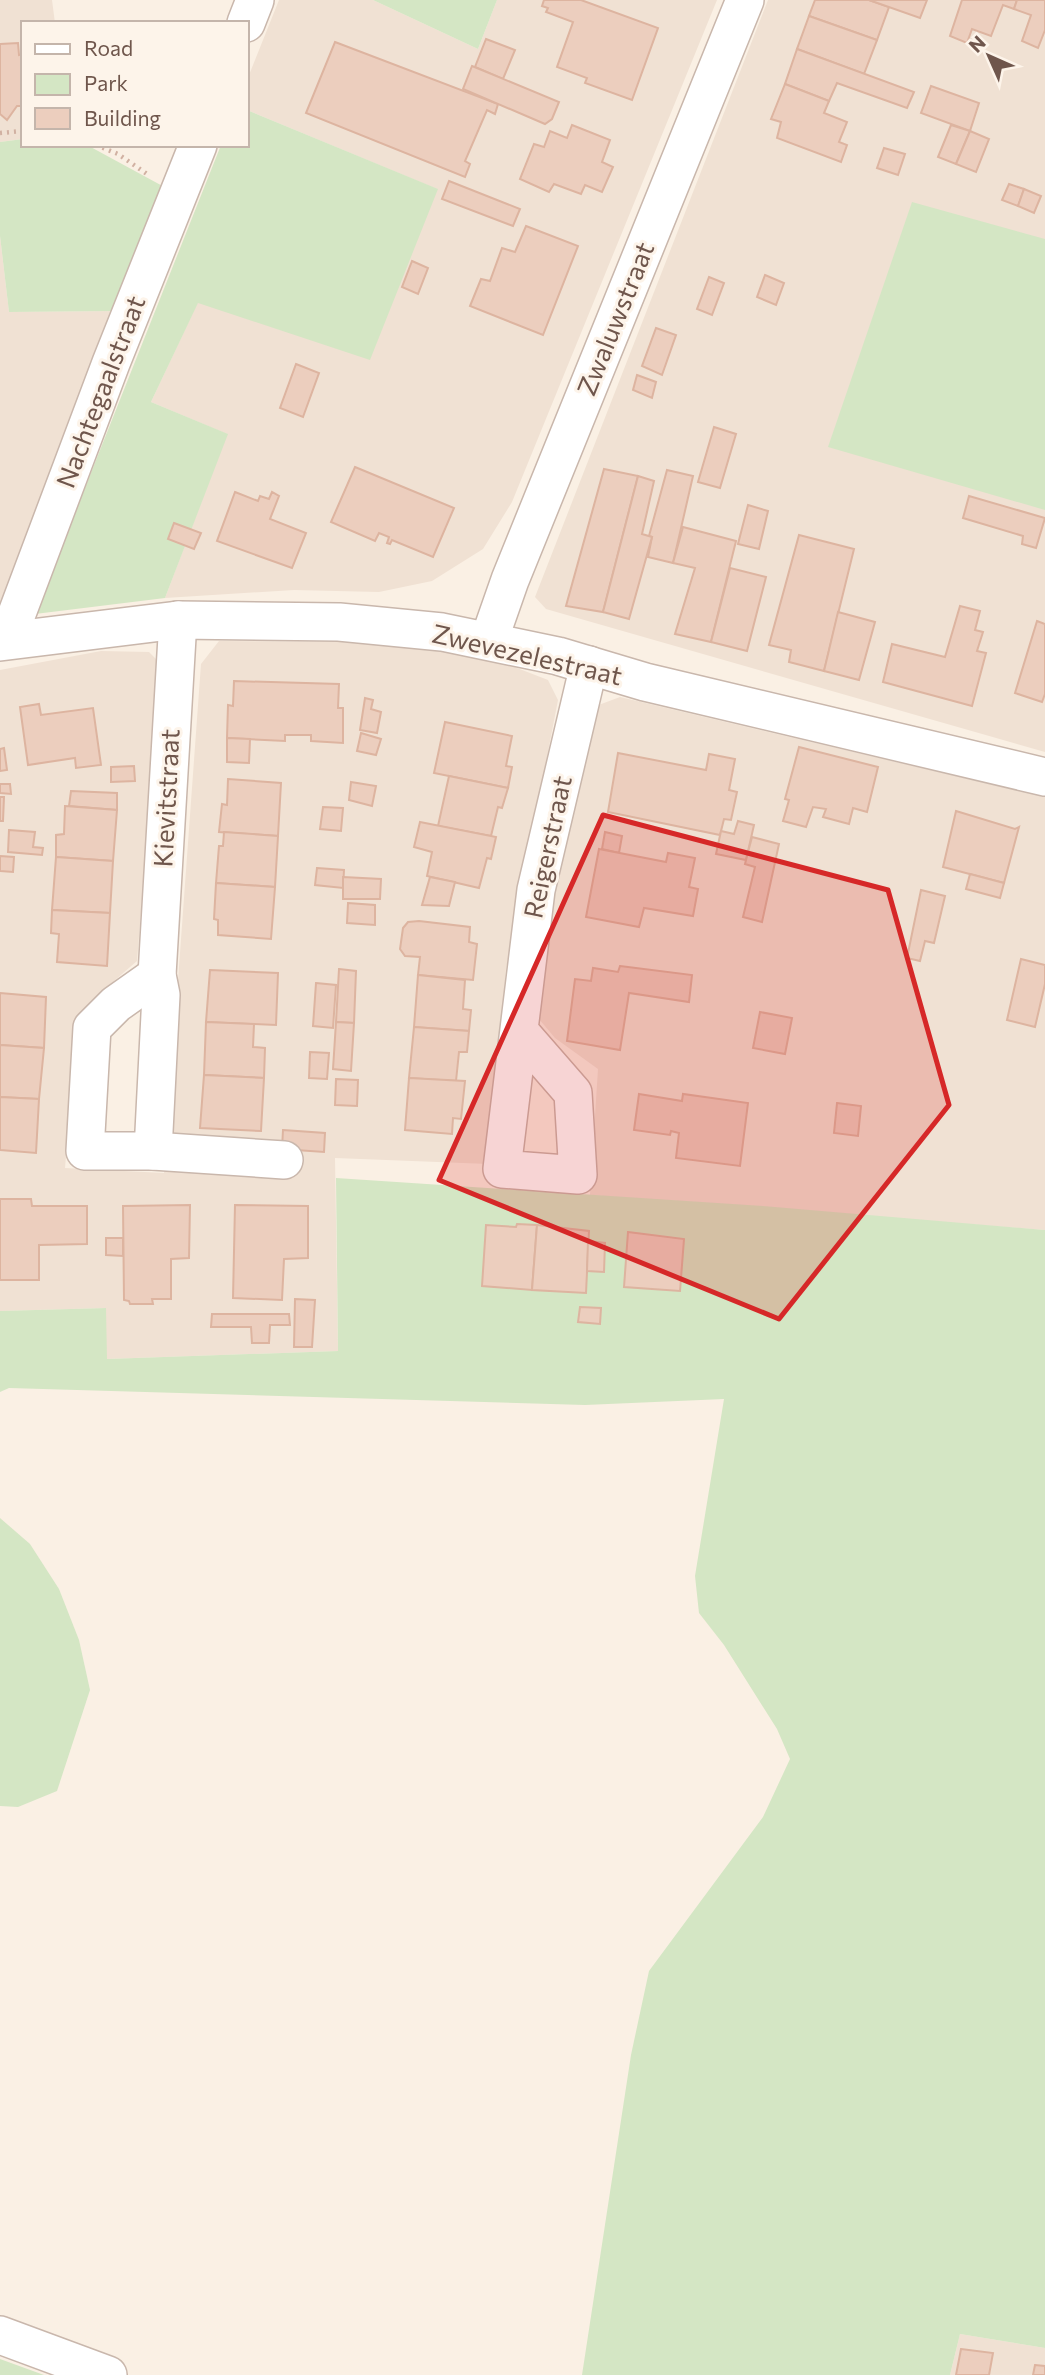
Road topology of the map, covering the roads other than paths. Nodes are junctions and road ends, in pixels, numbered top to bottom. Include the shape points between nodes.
1 (255, 0) edge
2 (745, 0) edge
3 (247, 21) edge
4 (197, 147) edge
5 (178, 620) junction
6 (489, 640) junction
7 (3, 641) edge
8 (589, 665) junction
9 (1045, 777) edge
10 (157, 975) junction
11 (519, 1031) dead end
12 (153, 1151) junction
13 (284, 1160) dead end
14 (0, 2335) edge
15 (108, 2375) edge

1 - 3 street
2 - 6 street, Zwaluwstraat
4 - 7 street, Nachtegaalstraat
5 - 6 street, Zwevezelestraat via 339,622
5 - 7 street, Zwevezelestraat
5 - 10 street, Kievitstraat
6 - 8 street, Zwevezelestraat
8 - 9 street, Zwevezelestraat
8 - 11 street, Reigerstraat via 536,890
10 - 12 street, Kievitstraat via 161,995
10 - 12 street via 92,1028 85,1152
12 - 13 street
14 - 15 street

